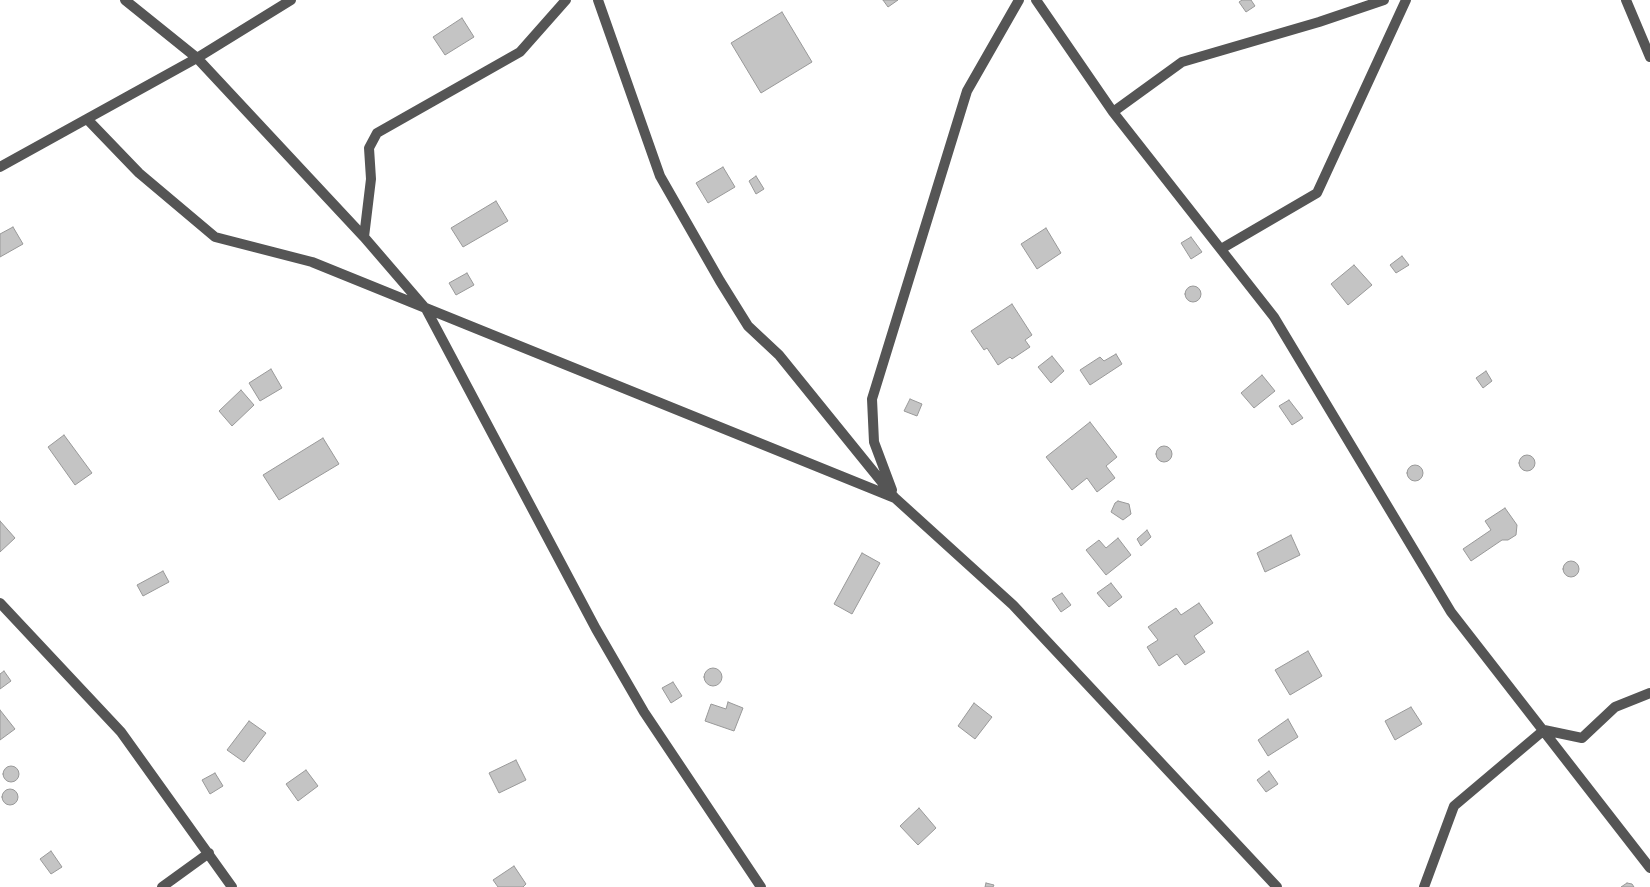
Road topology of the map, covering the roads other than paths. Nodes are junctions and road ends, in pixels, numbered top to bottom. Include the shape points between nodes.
1 (125, 0) edge
2 (291, 0) edge
3 (566, 0) edge
4 (598, 0) edge
5 (1020, 0) edge
6 (1036, 0) edge
7 (1384, 0) edge
8 (1406, 0) edge
9 (1626, 0) edge
10 (1650, 57) edge
11 (197, 58) junction
12 (1113, 112) junction
13 (87, 119) junction
14 (0, 167) edge
15 (364, 237) junction
16 (1221, 250) junction
17 (426, 310) junction
18 (895, 498) junction
19 (0, 603) edge
20 (1650, 693) edge
21 (1544, 730) junction
22 (209, 853) junction
23 (1650, 868) edge
24 (162, 887) edge
25 (232, 887) edge
26 (762, 887) edge
27 (1277, 887) edge
28 (1424, 887) edge

1 - 11 street
2 - 11 street
3 - 15 street via 520,52 377,133 369,148 371,180
4 - 18 street via 660,176 720,281 748,326 779,355
5 - 18 street via 967,91 872,399 874,442
6 - 12 street
7 - 12 street via 1182,62
8 - 16 street via 1317,193
9 - 10 street
11 - 13 street
11 - 15 street
12 - 16 street
13 - 14 street
13 - 17 street via 139,173 215,237 312,262
15 - 17 street
16 - 21 street via 1274,317 1451,612
17 - 18 street
17 - 26 street via 605,646 644,712
18 - 27 street via 1013,605
19 - 22 street via 121,732
20 - 21 street via 1615,707 1582,738
21 - 23 street
21 - 28 street via 1454,806
22 - 24 street
22 - 25 street

